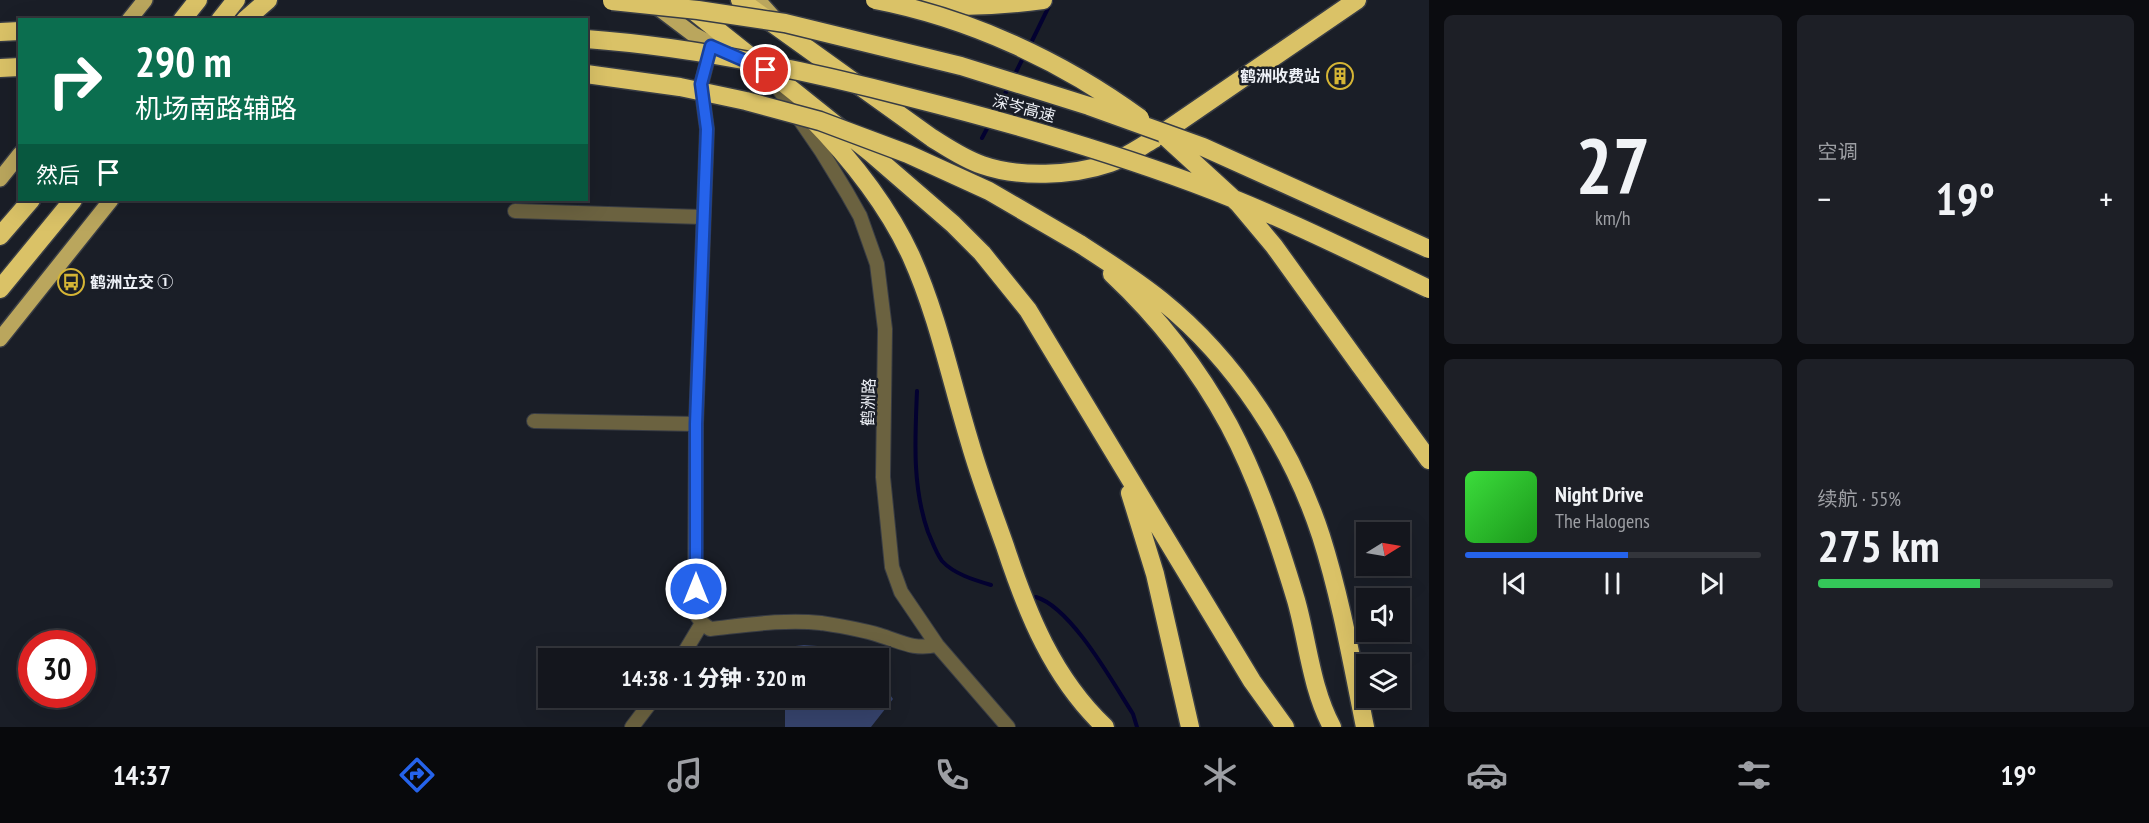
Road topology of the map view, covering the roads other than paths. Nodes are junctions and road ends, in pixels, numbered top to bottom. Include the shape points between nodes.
1 (145, 0) edge
2 (198, 0) edge
3 (236, 0) edge
4 (270, 0) edge
5 (599, 0) edge
6 (648, 0) edge
7 (680, 0) edge
8 (740, 0) edge
9 (758, 0) edge
10 (875, 0) edge
11 (1043, 0) edge
12 (1357, 0) edge
13 (894, 4) junction
14 (131, 18) edge
15 (184, 18) edge
16 (222, 18) edge
17 (248, 18) edge
18 (256, 18) edge
19 (18, 31) edge
20 (0, 32) edge
21 (789, 34) junction
22 (588, 39) edge
23 (711, 46) junction
24 (18, 67) edge
25 (0, 68) edge
26 (766, 70) junction
27 (588, 74) edge
28 (18, 156) edge
29 (0, 178) edge
30 (30, 201) edge
31 (72, 201) edge
32 (110, 201) edge
33 (515, 211) dead end
34 (702, 217) junction
35 (1, 234) edge
36 (1080, 244) junction
37 (1429, 249) edge
38 (0, 289) edge
39 (1429, 289) edge
40 (0, 339) edge
41 (534, 421) dead end
42 (696, 424) junction
43 (1116, 455) junction
44 (1429, 460) edge
45 (702, 623) junction
46 (937, 645) junction
47 (687, 648) edge
48 (646, 708) edge
49 (1188, 720) edge
50 (632, 727) edge
51 (1008, 727) edge
52 (1105, 727) edge
53 (1285, 727) edge
54 (1332, 727) edge
55 (1365, 727) edge

1 - 14 main road
2 - 15 highway
3 - 16 highway
4 - 17 highway
4 - 18 main road
5 - 37 highway, 深岑高速, bridge via 785,23 961,66 1203,147
6 - 23 main road
7 - 26 highway
8 - 21 highway
9 - 21 main road
10 - 13 highway, bridge
11 - 13 highway, bridge via 956,8
12 - 21 highway via 1131,153 1112,163 1066,172 1016,172 964,157
13 - 44 highway, bridge via 950,20 1042,58 1123,106 1167,138 1238,203 1260,229
19 - 20 highway
22 - 39 highway, 深岑高速, bridge via 689,50 857,84 1079,143 1308,231
23 - 26 main road
23 - 34 street via 701,84 707,129
24 - 25 highway
26 - 43 highway via 871,153 982,253 1028,310
26 - 46 street, 鹤洲路 via 847,193 877,264 885,329 883,477 892,567 901,592
26 - 52 highway via 859,174 880,201 911,255 1020,592 1051,658
27 - 36 highway, bridge via 713,94 820,121 908,154 989,191
28 - 29 main road
30 - 35 highway
31 - 38 highway
32 - 40 main road
33 - 34 street
34 - 42 street
36 - 54 highway via 1152,315 1229,425 1280,546 1317,691
36 - 55 highway via 1129,275 1197,334 1228,368 1280,444 1320,534 1345,626
41 - 42 street
42 - 45 street via 696,613
43 - 49 highway via 1155,574
43 - 53 highway via 1252,681
45 - 46 street via 710,629 780,622 818,623 848,627 911,647
45 - 47 street
46 - 51 street, 鹤洲路
48 - 50 street

